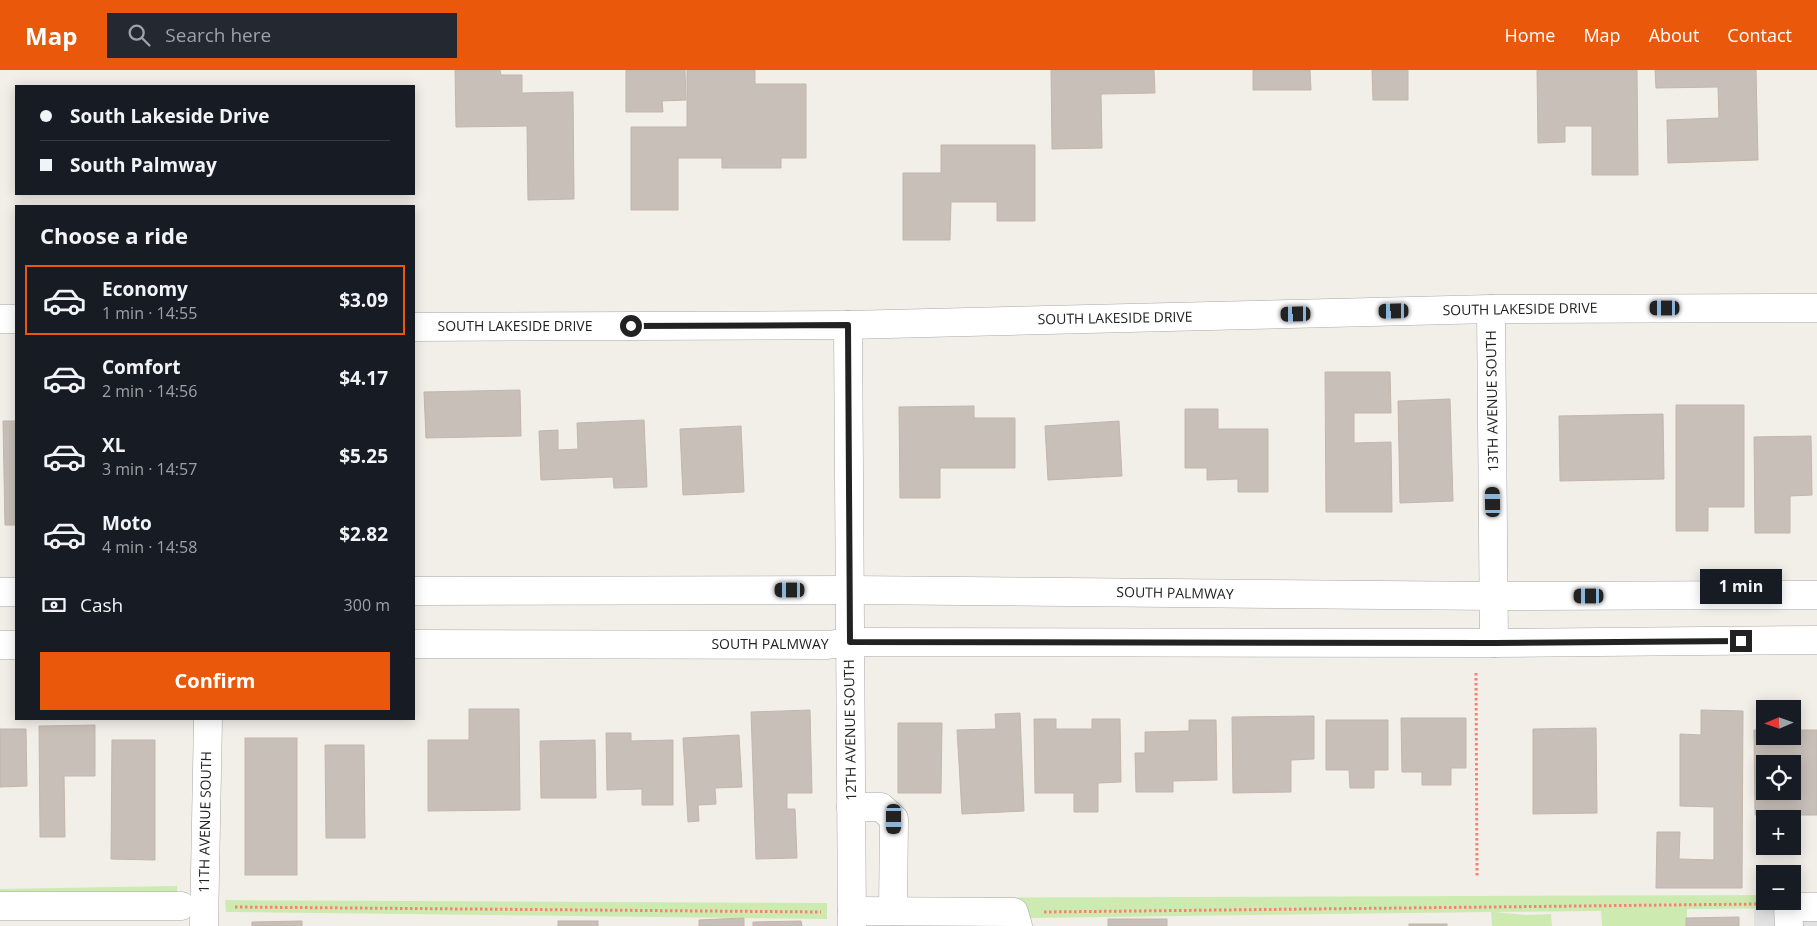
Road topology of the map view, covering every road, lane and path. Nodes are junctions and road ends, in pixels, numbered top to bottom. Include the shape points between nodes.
1 (1817, 308) edge
2 (1491, 309) junction
3 (0, 319) edge
4 (15, 319) edge
5 (848, 325) junction
6 (415, 327) edge
7 (849, 590) junction
8 (415, 591) edge
9 (0, 592) edge
10 (15, 592) edge
11 (1817, 595) edge
12 (1494, 596) junction
13 (1817, 640) edge
14 (850, 642) junction
15 (1485, 643) junction
16 (415, 644) edge
17 (0, 645) edge
18 (15, 645) edge
19 (208, 720) edge
20 (851, 807) junction
21 (1478, 877) dead end
22 (0, 906) edge
23 (181, 906) dead end
24 (226, 907) dead end
25 (1817, 907) edge
26 (893, 911) junction
27 (1781, 912) edge
28 (844, 916) edge
29 (1016, 919) edge
30 (204, 926) edge

1 - 2 street, SOUTH LAKESIDE DRIVE
2 - 5 street, SOUTH LAKESIDE DRIVE
2 - 12 street, 13TH AVENUE SOUTH
3 - 4 street
5 - 6 street, SOUTH LAKESIDE DRIVE
5 - 7 street, 12TH AVENUE SOUTH
7 - 8 street, SOUTH PALMWAY
7 - 12 street, SOUTH PALMWAY
7 - 14 street, 12TH AVENUE SOUTH
9 - 10 street
11 - 12 street, SOUTH PALMWAY
12 - 15 street, 13TH AVENUE SOUTH
13 - 15 street, SOUTH PALMWAY
14 - 15 street, SOUTH PALMWAY
14 - 16 street, SOUTH PALMWAY
14 - 20 street, 12TH AVENUE SOUTH
15 - 21 path
17 - 18 street
19 - 30 street, 11TH AVENUE SOUTH
20 - 26 street via 881,808 894,819
20 - 28 street, 12TH AVENUE SOUTH
22 - 23 street
24 - 28 path
25 - 27 street
26 - 28 street
26 - 29 street
27 - 29 path

